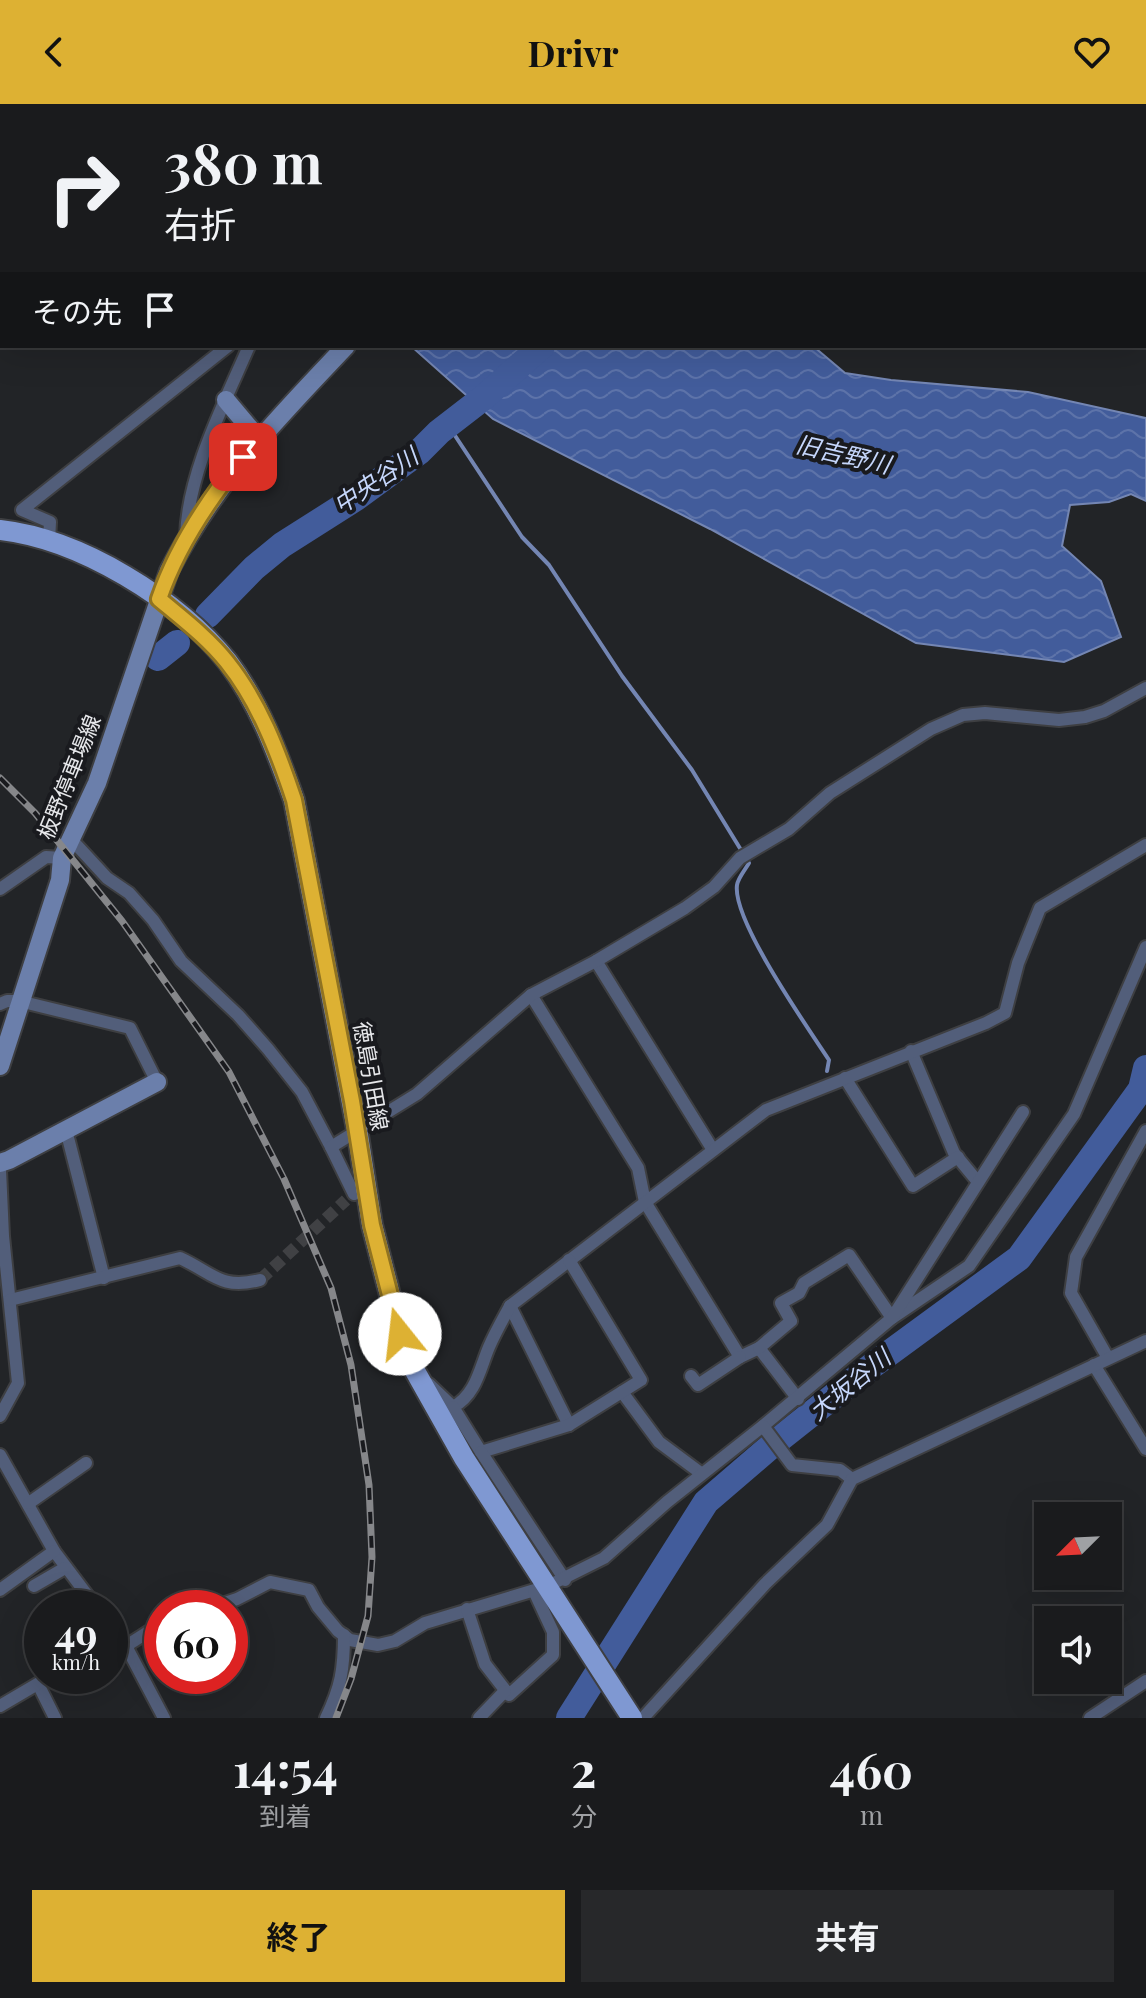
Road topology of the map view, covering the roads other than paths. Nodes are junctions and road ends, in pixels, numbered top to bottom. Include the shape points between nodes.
1 (225, 348) edge
2 (248, 348) edge
3 (344, 348) edge
4 (226, 400) junction
5 (258, 438) junction
6 (2, 533) edge
7 (186, 538) junction
8 (49, 541) junction
9 (159, 599) junction
10 (1146, 688) edge
11 (71, 839) junction
12 (1146, 845) edge
13 (62, 858) junction
14 (0, 889) edge
15 (1146, 947) edge
16 (596, 961) junction
17 (531, 995) junction
18 (19, 1001) junction
19 (0, 1004) edge
20 (911, 1051) junction
21 (0, 1066) edge
22 (845, 1078) junction
23 (157, 1082) joint
24 (1023, 1112) dead end
25 (357, 1129) junction
26 (66, 1130) junction
27 (1146, 1131) edge
28 (331, 1147) junction
29 (713, 1150) junction
30 (958, 1157) junction
31 (0, 1163) edge
32 (0, 1170) edge
33 (978, 1182) junction
34 (645, 1202) junction
35 (372, 1225) junction
36 (569, 1260) junction
37 (104, 1278) junction
38 (260, 1280) tunnel mouth
39 (10, 1300) junction
40 (510, 1306) junction
41 (11, 1317) junction
42 (892, 1318) junction
43 (0, 1327) edge
44 (1146, 1341) edge
45 (759, 1348) junction
46 (740, 1357) junction
47 (1108, 1358) junction
48 (1094, 1365) junction
49 (415, 1371) junction
50 (691, 1376) dead end
51 (622, 1392) junction
52 (798, 1399) junction
53 (453, 1407) junction
54 (0, 1416) edge
55 (569, 1425) junction
56 (765, 1429) junction
57 (1146, 1449) edge
58 (481, 1452) junction
59 (0, 1455) edge
60 (86, 1463) dead end
61 (702, 1474) junction
62 (852, 1479) junction
63 (29, 1503) junction
64 (54, 1551) junction
65 (65, 1568) junction
66 (34, 1586) dead end
67 (549, 1586) junction
68 (0, 1590) edge
69 (83, 1590) edge
70 (248, 1593) edge
71 (467, 1609) junction
72 (344, 1635) junction
73 (128, 1650) edge
74 (1146, 1681) edge
75 (505, 1691) junction
76 (24, 1692) edge
77 (43, 1694) edge
78 (0, 1706) edge
79 (628, 1711) edge
80 (55, 1718) edge
81 (164, 1718) edge
82 (326, 1718) edge
83 (479, 1718) edge
84 (643, 1718) edge
85 (1090, 1718) edge

1 - 8 street via 22,510 50,522
2 - 4 street
3 - 5 main road, 板野停車場線
4 - 5 main road
4 - 7 street via 186,510
5 - 7 main road, 板野停車場線
6 - 8 main road, 徳島引田線
7 - 9 main road, 板野停車場線
8 - 9 main road, 徳島引田線 via 124,574
9 - 11 main road, 板野停車場線 via 97,783
9 - 25 main road, 徳島引田線 via 228,663 256,706 280,760 304,843
10 - 16 street via 1085,717 1059,720 985,713 945,722 830,793 789,829 744,856 685,908
11 - 13 main road, 板野停車場線
11 - 28 street via 107,878 129,893 181,961 268,1049 302,1092
12 - 20 street via 1040,908 1005,1013
13 - 14 street via 46,857
13 - 18 main road, 板野停車場線 via 60,880
15 - 42 street via 1074,1114 969,1266
16 - 17 street
16 - 29 street
17 - 25 street via 417,1094
17 - 34 street via 638,1168
18 - 19 street
18 - 21 main road, 板野停車場線
18 - 23 street via 130,1028
20 - 22 street
20 - 30 street
22 - 29 street via 766,1110
22 - 30 street via 913,1186
23 - 26 main road
24 - 33 street
25 - 28 street
25 - 35 main road, 徳島引田線
26 - 31 main road
26 - 37 street
27 - 47 street via 1076,1257 1071,1293
28 - 35 street via 350,1197
29 - 34 street
30 - 33 street
32 - 39 street
33 - 42 street
34 - 36 street
34 - 46 street
35 - 49 main road, 徳島引田線 via 395,1319
36 - 40 street
36 - 51 street via 641,1380
37 - 38 street via 180,1258 235,1285
37 - 39 street
39 - 41 street
40 - 53 street via 475,1386
40 - 55 street
41 - 43 street
41 - 54 street via 18,1383
42 - 45 street via 849,1255 781,1303 791,1321
42 - 52 street
44 - 47 street
45 - 46 street
45 - 52 street
46 - 50 street via 698,1385
47 - 48 street
48 - 57 street
48 - 62 street
49 - 53 street
49 - 67 main road, 徳島引田線 via 464,1458
51 - 55 street
51 - 61 street via 659,1442
52 - 56 street
53 - 58 street
55 - 58 street
56 - 61 street
56 - 62 street via 792,1465 840,1470
58 - 67 street
59 - 63 street
60 - 63 street
61 - 67 street via 604,1558
62 - 84 street via 827,1525 765,1584
63 - 64 street
64 - 65 street
64 - 68 street
65 - 66 street
65 - 69 street
67 - 71 street
67 - 75 street via 553,1655 509,1695
67 - 79 main road, 徳島引田線
70 - 72 street via 270,1582 309,1590
71 - 72 street via 378,1645
71 - 75 street via 485,1664
72 - 82 street via 344,1669
73 - 81 street
74 - 85 street
75 - 83 street
76 - 78 street
77 - 80 street

